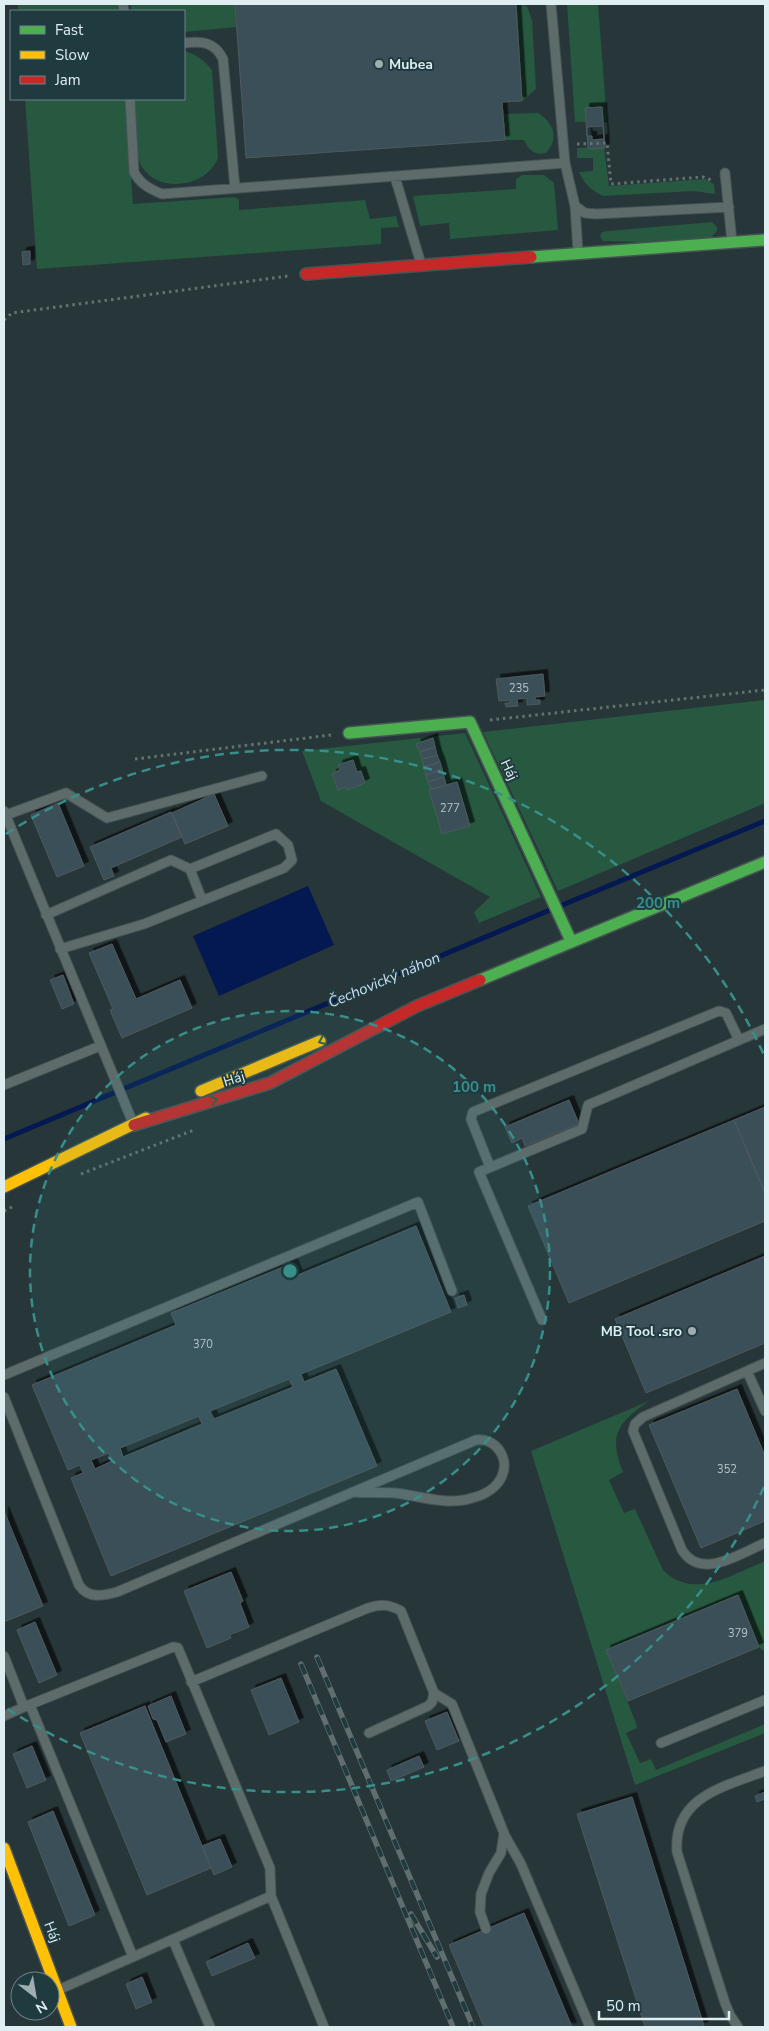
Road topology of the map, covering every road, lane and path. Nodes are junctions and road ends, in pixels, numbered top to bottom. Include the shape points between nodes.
1 (551, 4) edge
2 (185, 43) edge
3 (130, 100) edge
4 (577, 144) dead end
5 (565, 163) junction
6 (725, 173) dead end
7 (395, 177) junction
8 (717, 186) dead end
9 (235, 188) junction
10 (575, 206) junction
11 (729, 207) junction
12 (765, 240) edge
13 (732, 242) junction
14 (578, 253) junction
15 (422, 265) junction
16 (306, 274) joint
17 (4, 320) edge
18 (765, 690) edge
19 (470, 722) junction
20 (349, 733) joint
21 (135, 758) dead end
22 (262, 776) dead end
23 (5, 813) edge
24 (765, 862) edge
25 (190, 869) junction
26 (202, 900) junction
27 (46, 915) junction
28 (570, 941) junction
29 (60, 949) junction
30 (417, 1006) junction
31 (765, 1029) edge
32 (739, 1040) junction
33 (100, 1046) junction
34 (4, 1085) edge
35 (134, 1125) junction
36 (196, 1129) dead end
37 (490, 1167) junction
38 (80, 1175) dead end
39 (4, 1186) edge
40 (18, 1203) dead end
41 (4, 1211) edge
42 (452, 1291) dead end
43 (542, 1320) dead end
44 (765, 1363) edge
45 (748, 1371) junction
46 (4, 1375) edge
47 (4, 1397) edge
48 (765, 1411) edge
49 (353, 1492) junction
50 (765, 1543) edge
51 (4, 1656) edge
52 (192, 1682) junction
53 (434, 1693) junction
54 (765, 1700) edge
55 (27, 1706) junction
56 (4, 1716) edge
57 (369, 1733) dead end
58 (661, 1743) dead end
59 (765, 1771) edge
60 (504, 1833) junction
61 (4, 1848) edge
62 (271, 1896) junction
63 (486, 1929) dead end
64 (173, 1940) junction
65 (132, 1957) junction
66 (50, 1971) edge
67 (60, 1989) edge
68 (60, 1998) edge
69 (71, 2027) edge
70 (210, 2027) edge
71 (324, 2027) edge
72 (590, 2027) edge
73 (738, 2027) edge

1 - 5 lane
2 - 9 lane via 210,44 219,50 223,59
3 - 9 lane via 134,172 148,188 162,194
4 - 8 path via 606,143 610,184 704,177 710,178
5 - 7 lane
5 - 10 lane
6 - 11 lane
7 - 9 lane
7 - 15 lane
10 - 11 lane via 585,213 596,214
10 - 14 lane
11 - 13 lane
12 - 13 main road
13 - 14 main road
14 - 15 main road
15 - 16 main road
16 - 17 path via 12,313
18 - 19 path
19 - 20 main road
19 - 28 main road, Háj
20 - 21 path
22 - 23 lane via 107,818 66,793
23 - 27 lane
24 - 28 main road, Háj
25 - 26 lane
25 - 26 lane via 276,834 288,845 292,860 284,868
25 - 27 lane via 171,860
26 - 29 lane via 144,924
27 - 29 lane
28 - 30 main road, Háj
29 - 33 lane
30 -> 35 main road, Háj via 333,1036 225,1081
35 -> 30 main road, Háj via 270,1083
31 - 32 lane
32 - 37 lane via 588,1105 582,1129
32 - 37 lane via 726,1013 719,1011 473,1112 471,1119
33 - 34 lane
33 - 35 lane
35 - 39 main road, Háj
36 - 38 path
37 - 43 lane via 479,1172
40 - 41 path
42 - 46 lane via 418,1202
44 - 45 lane
45 - 48 lane
45 - 50 lane via 643,1417 635,1424 634,1434 682,1550 691,1560 703,1565 714,1564
47 - 49 lane via 79,1585 90,1594 117,1592
49 - 49 lane via 466,1500 494,1486 502,1476 503,1462 500,1450 493,1443 476,1440
51 - 55 lane
52 - 53 lane via 380,1604 401,1611
52 - 55 lane via 178,1648 173,1647
52 - 62 lane via 270,1868
53 - 57 lane via 428,1706
53 - 60 lane via 452,1704
54 - 58 lane
55 - 56 lane
55 - 65 lane
59 - 73 lane via 710,1792 685,1815 676,1839 676,1852 725,2002
60 - 63 lane via 501,1853 481,1894 480,1912
60 - 72 lane via 521,1864
61 - 66 main road, Háj
62 - 64 lane
62 - 71 lane
64 - 65 lane
64 - 70 lane
65 - 67 lane
68 - 69 main road, Háj

